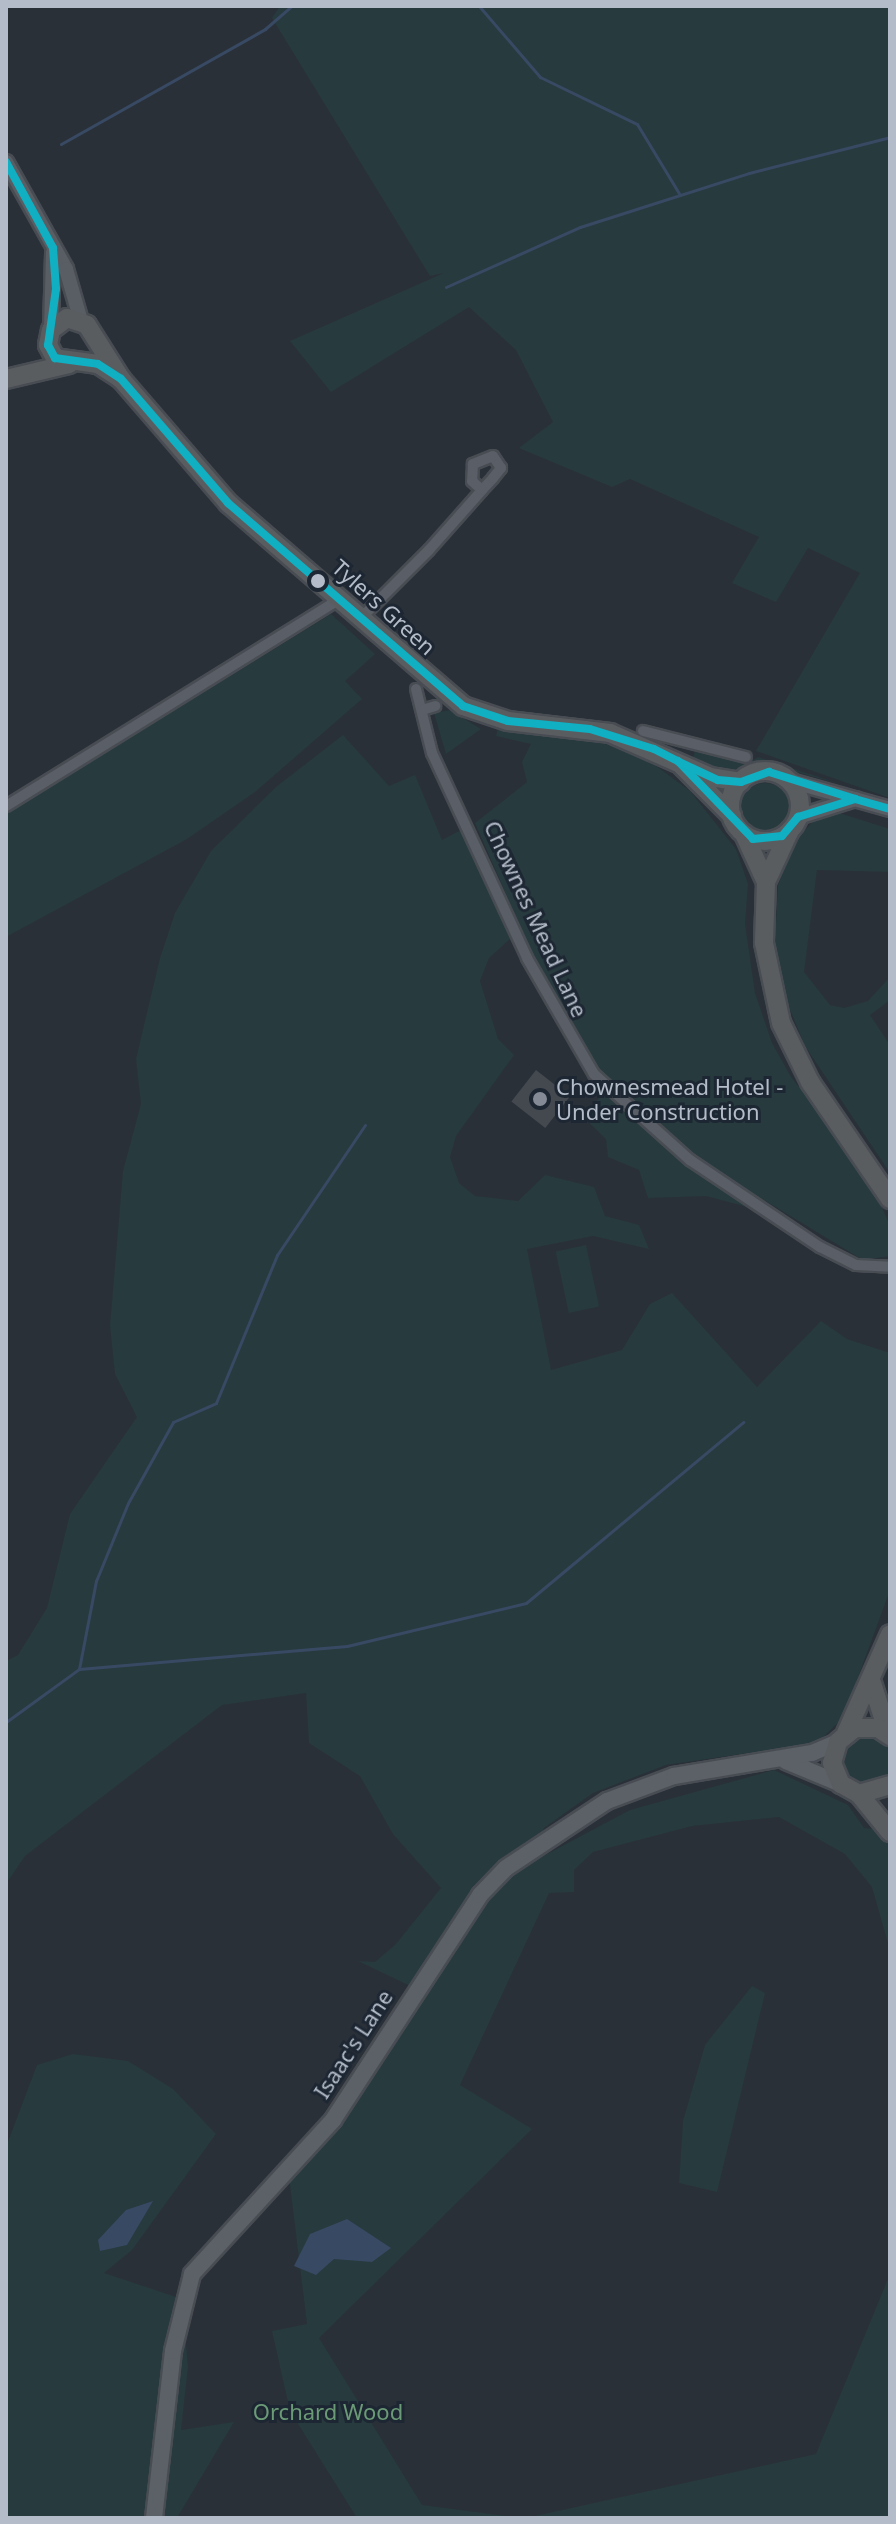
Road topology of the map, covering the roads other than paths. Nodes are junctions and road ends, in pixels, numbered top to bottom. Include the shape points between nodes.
1 (9, 168) edge
2 (53, 248) junction
3 (86, 326) junction
4 (49, 333) junction
5 (73, 363) junction
6 (10, 378) edge
7 (121, 379) junction
8 (482, 490) dead end
9 (340, 599) junction
10 (361, 618) junction
11 (416, 689) dead end
12 (435, 706) dead end
13 (422, 710) junction
14 (643, 731) dead end
15 (689, 742) junction
16 (746, 757) dead end
17 (678, 761) junction
18 (787, 780) junction
19 (741, 782) junction
20 (855, 799) junction
21 (6, 806) edge
22 (890, 809) edge
23 (732, 816) junction
24 (794, 824) junction
25 (744, 834) junction
26 (766, 882) junction
27 (890, 1199) edge
28 (890, 1267) edge
29 (890, 1634) edge
30 (872, 1683) junction
31 (889, 1734) edge
32 (842, 1737) junction
33 (780, 1760) junction
34 (841, 1784) junction
35 (890, 1785) edge
36 (859, 1794) junction
37 (890, 1832) edge
38 (154, 2518) edge

1 - 2 main road, Tylers Green
2 - 3 main road, Tylers Green
2 - 4 main road
3 - 4 highway via 67,318
3 - 5 highway via 92,347
3 - 7 highway, Tylers Green
4 - 5 highway via 55,358
4 - 6 highway
5 - 6 highway
5 - 7 highway, Tylers Green via 98,364
7 - 9 highway, Tylers Green via 228,503
8 - 10 street
9 - 10 highway, Tylers Green
9 - 21 street
10 - 17 highway, Tylers Green via 463,706 508,721 610,733
11 - 13 street, Chownes Mead Lane
12 - 13 street
13 - 28 street, Chownes Mead Lane via 432,753 517,936 594,1074 690,1160 820,1247 856,1265
14 - 15 street
15 - 16 street
15 - 17 street
17 - 19 highway, Tylers Green via 710,777
17 - 23 highway, Tylers Green
18 - 19 highway via 769,772
18 - 20 main road
18 - 24 highway via 798,797
19 - 23 highway via 731,798
20 - 22 main road
20 - 24 main road
23 - 25 highway
24 - 25 highway via 763,841
24 - 26 highway
25 - 26 highway
26 - 27 highway via 764,943 781,1023 810,1082
29 - 30 highway
30 - 31 highway
30 - 32 highway
31 - 32 highway via 867,1726
32 - 33 main road, Isaac's Lane
32 - 34 highway via 832,1763
33 - 34 main road, Isaac's Lane
33 - 38 main road, Isaac's Lane via 699,1770 607,1801 506,1868 480,1895 333,2120 192,2274 173,2351
34 - 36 highway
35 - 36 highway
36 - 37 highway

